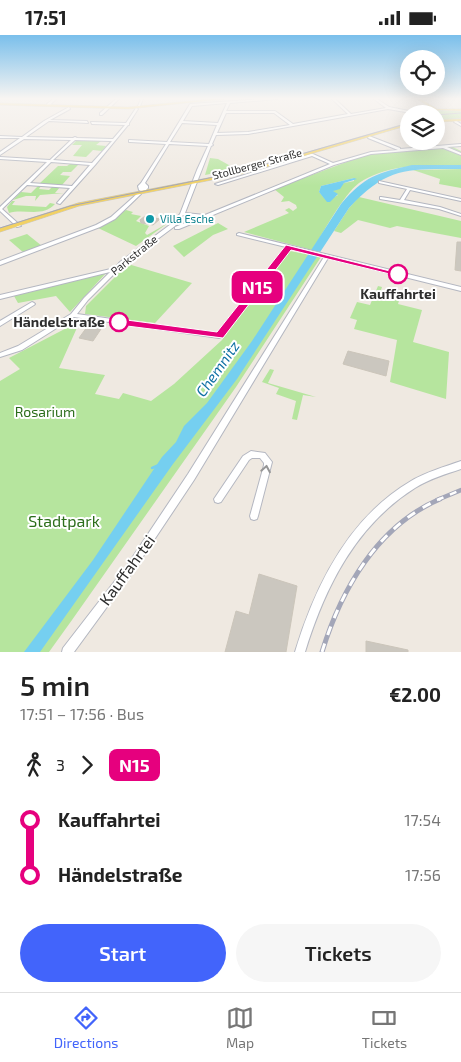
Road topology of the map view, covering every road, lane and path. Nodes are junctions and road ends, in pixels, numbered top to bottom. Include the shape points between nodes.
1 (39, 128) edge
2 (125, 128) edge
3 (177, 128) edge
4 (218, 128) edge
5 (276, 128) edge
6 (392, 128) edge
7 (216, 133) junction
8 (0, 137) edge
9 (26, 137) junction
10 (369, 137) dead end
11 (75, 139) junction
12 (114, 140) junction
13 (130, 141) dead end
14 (168, 143) junction
15 (211, 145) junction
16 (461, 145) edge
17 (445, 147) edge
18 (445, 148) edge
19 (400, 149) joint
20 (461, 154) edge
21 (0, 156) edge
22 (50, 162) junction
23 (333, 163) junction
24 (94, 164) junction
25 (196, 181) junction
26 (380, 182) dead end
27 (218, 184) dead end
28 (27, 185) junction
29 (73, 187) junction
30 (409, 189) junction
31 (138, 190) junction
32 (381, 198) dead end
33 (461, 200) edge
34 (401, 201) junction
35 (59, 203) dead end
36 (0, 209) edge
37 (182, 214) junction
38 (461, 215) edge
39 (204, 216) junction
40 (17, 225) junction
41 (177, 228) dead end
42 (0, 232) edge
43 (239, 234) dead end
44 (289, 247) junction
45 (327, 256) junction
46 (0, 263) edge
47 (115, 269) junction
48 (461, 289) edge
49 (0, 297) edge
50 (32, 304) dead end
51 (73, 315) junction
52 (0, 324) edge
53 (0, 355) edge
54 (461, 465) edge
55 (218, 499) dead end
56 (254, 516) dead end
57 (66, 652) edge
58 (300, 652) edge

1 - 9 street
2 - 12 street
3 - 14 street
4 - 7 street
5 - 7 street via 239,134
6 - 25 main road, Stollberger Straße
7 - 15 street
8 - 9 street
9 - 11 street
9 - 21 street
10 - 19 street
11 - 12 street
11 - 22 street
12 - 24 street
13 - 14 street
14 - 15 street
14 - 31 street
15 - 25 street
16 - 17 street
18 - 20 street
19 - 23 street
21 - 22 street
22 - 24 street
22 - 28 street
23 - 27 street via 312,155
23 - 39 street
24 - 29 street
25 - 31 main road, Stollberger Straße
25 - 37 street
26 - 30 street
28 - 29 street
28 - 36 street
29 - 35 street
30 - 33 street
30 - 34 street
31 - 40 main road, Stollberger Straße via 69,207
31 - 46 street via 113,218 98,226
32 - 34 street
34 - 38 street
36 - 40 street
37 - 39 street
37 - 47 street, Parkstraße via 173,225
39 - 41 street
40 - 42 main road, Stollberger Straße
43 - 44 street
44 - 45 street
44 - 51 street via 220,336
45 - 48 street
45 - 57 street, Kauffahrtei via 131,567
47 - 49 street
47 - 51 street, Parkstraße
50 - 52 street
51 - 53 street, Parkstraße via 20,349
54 - 58 street via 412,485 372,517 330,576 309,621
56 -> 55 street via 268,465 262,455 251,454 246,458

